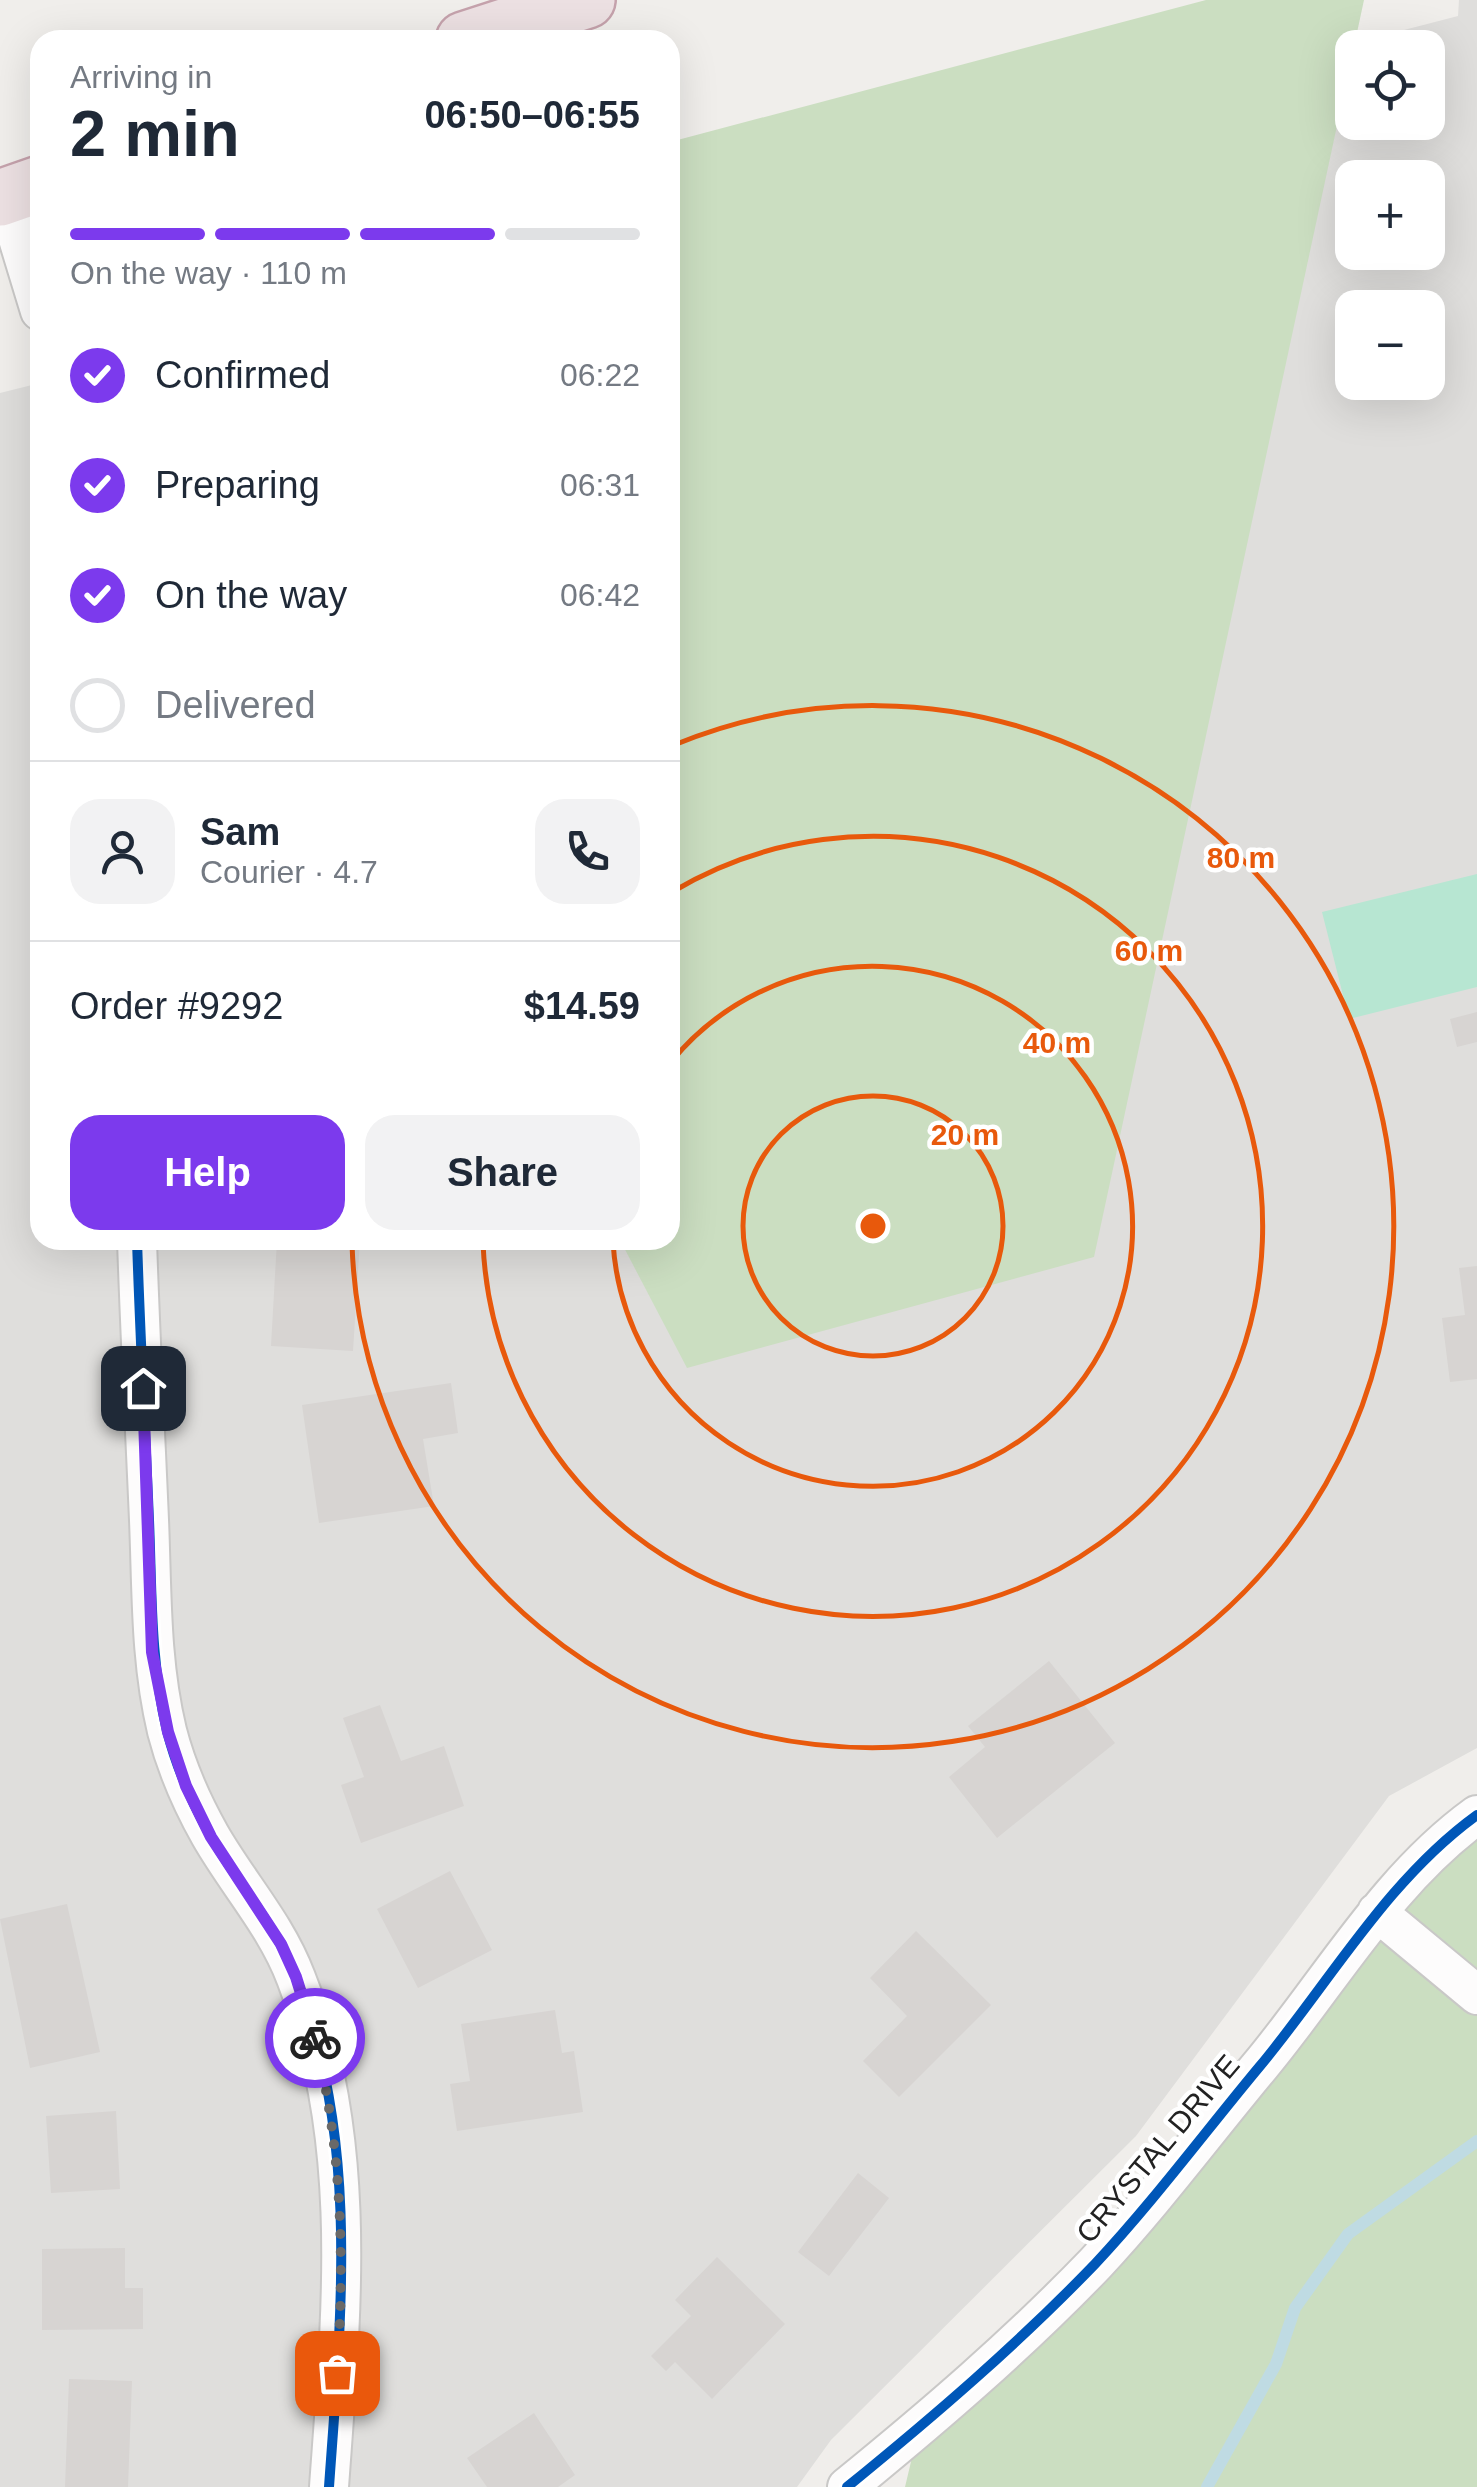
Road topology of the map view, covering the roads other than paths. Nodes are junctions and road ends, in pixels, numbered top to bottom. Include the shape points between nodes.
1 (587, 0) edge
2 (495, 30) edge
3 (15, 193) edge
4 (30, 264) edge
5 (137, 1250) edge
6 (1477, 1815) edge
7 (1377, 1912) junction
8 (1477, 1995) edge
9 (329, 2487) edge
10 (847, 2487) edge

1 - 2 highway
3 - 4 street
5 - 9 street via 152,1652 168,1732 211,1837 263,1913 296,1977 325,2081 336,2152 342,2296
6 - 7 street, CRYSTAL DRIVE
7 - 8 street
7 - 10 street, CRYSTAL DRIVE via 1308,2008 1097,2262 1010,2348

